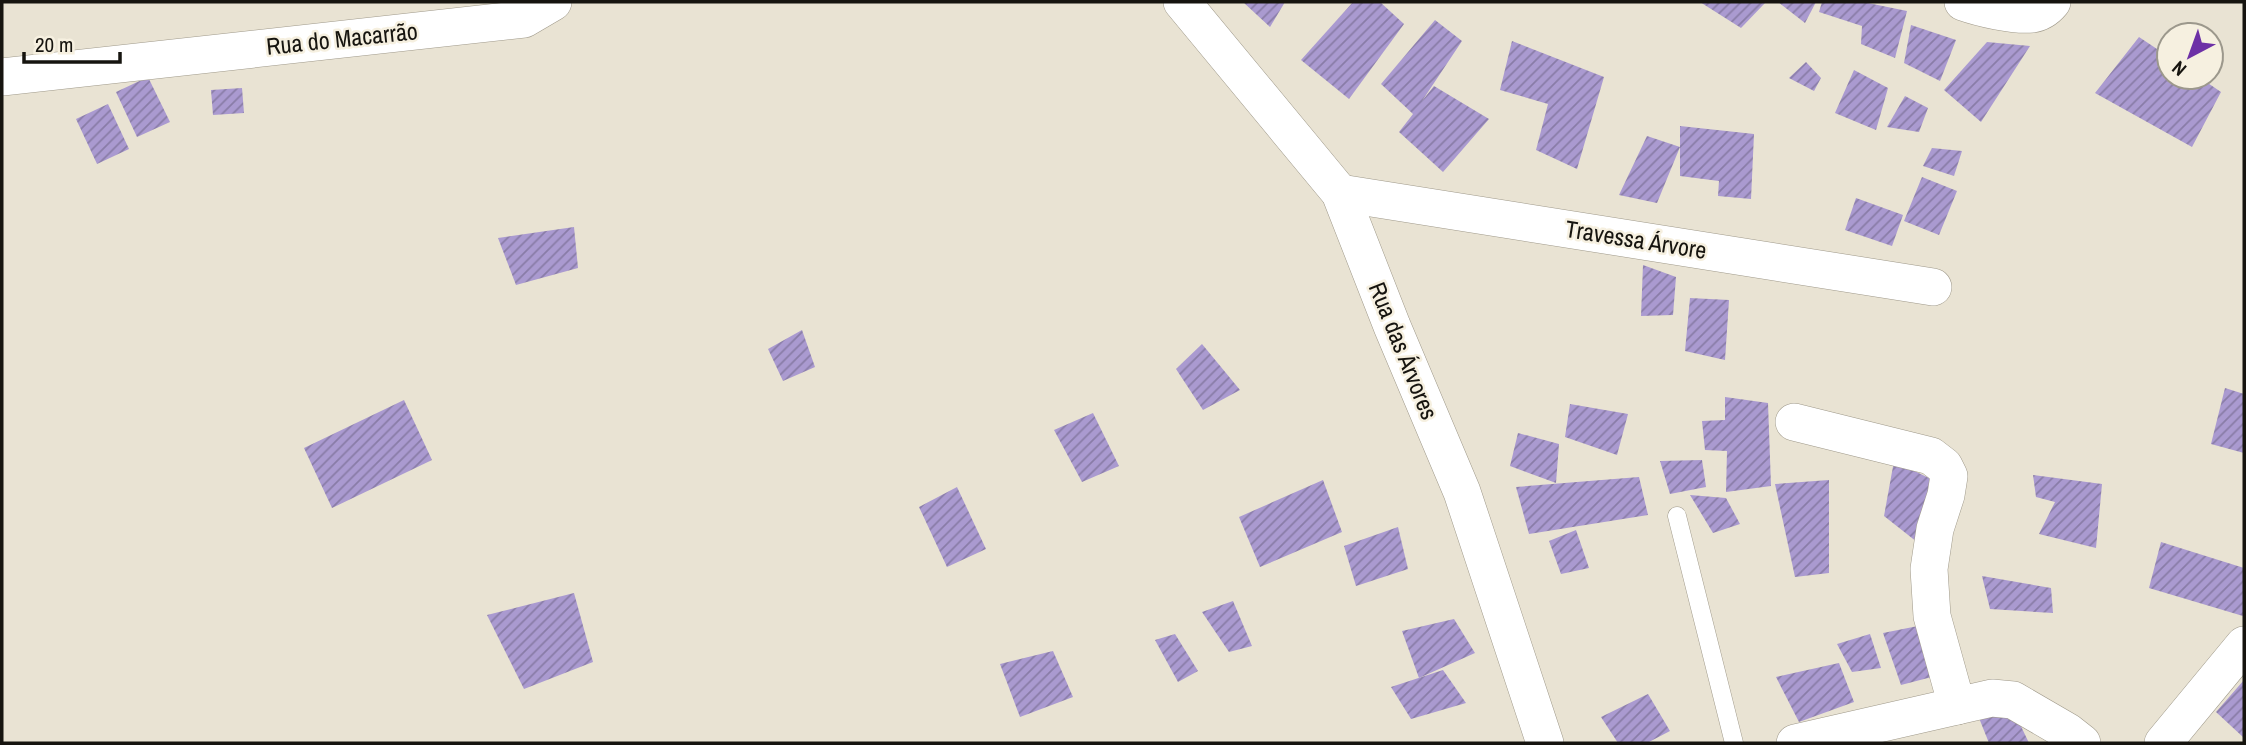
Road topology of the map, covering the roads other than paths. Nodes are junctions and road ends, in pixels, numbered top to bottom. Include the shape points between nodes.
1 (1182, 2) edge
2 (1963, 2) edge
3 (2052, 2) edge
4 (526, 8) edge
5 (2, 76) edge
6 (1340, 193) junction
7 (1933, 287) dead end
8 (1794, 422) dead end
9 (1677, 516) dead end
10 (2244, 645) edge
11 (1957, 706) junction
12 (1545, 743) edge
13 (1734, 743) edge
14 (1795, 743) edge
15 (2082, 743) edge
16 (2162, 743) edge

1 - 6 street, Rua das Árvores
2 - 3 street via 2035,14
4 - 5 street, Rua do Macarrão
6 - 7 street, Travessa Árvore
6 - 12 street, Rua das Árvores via 1462,492
8 - 11 street via 1931,456 1944,466 1949,476 1929,569 1932,616
9 - 13 lane
10 - 16 street
11 - 14 street
11 - 15 street via 1992,698 2013,700

